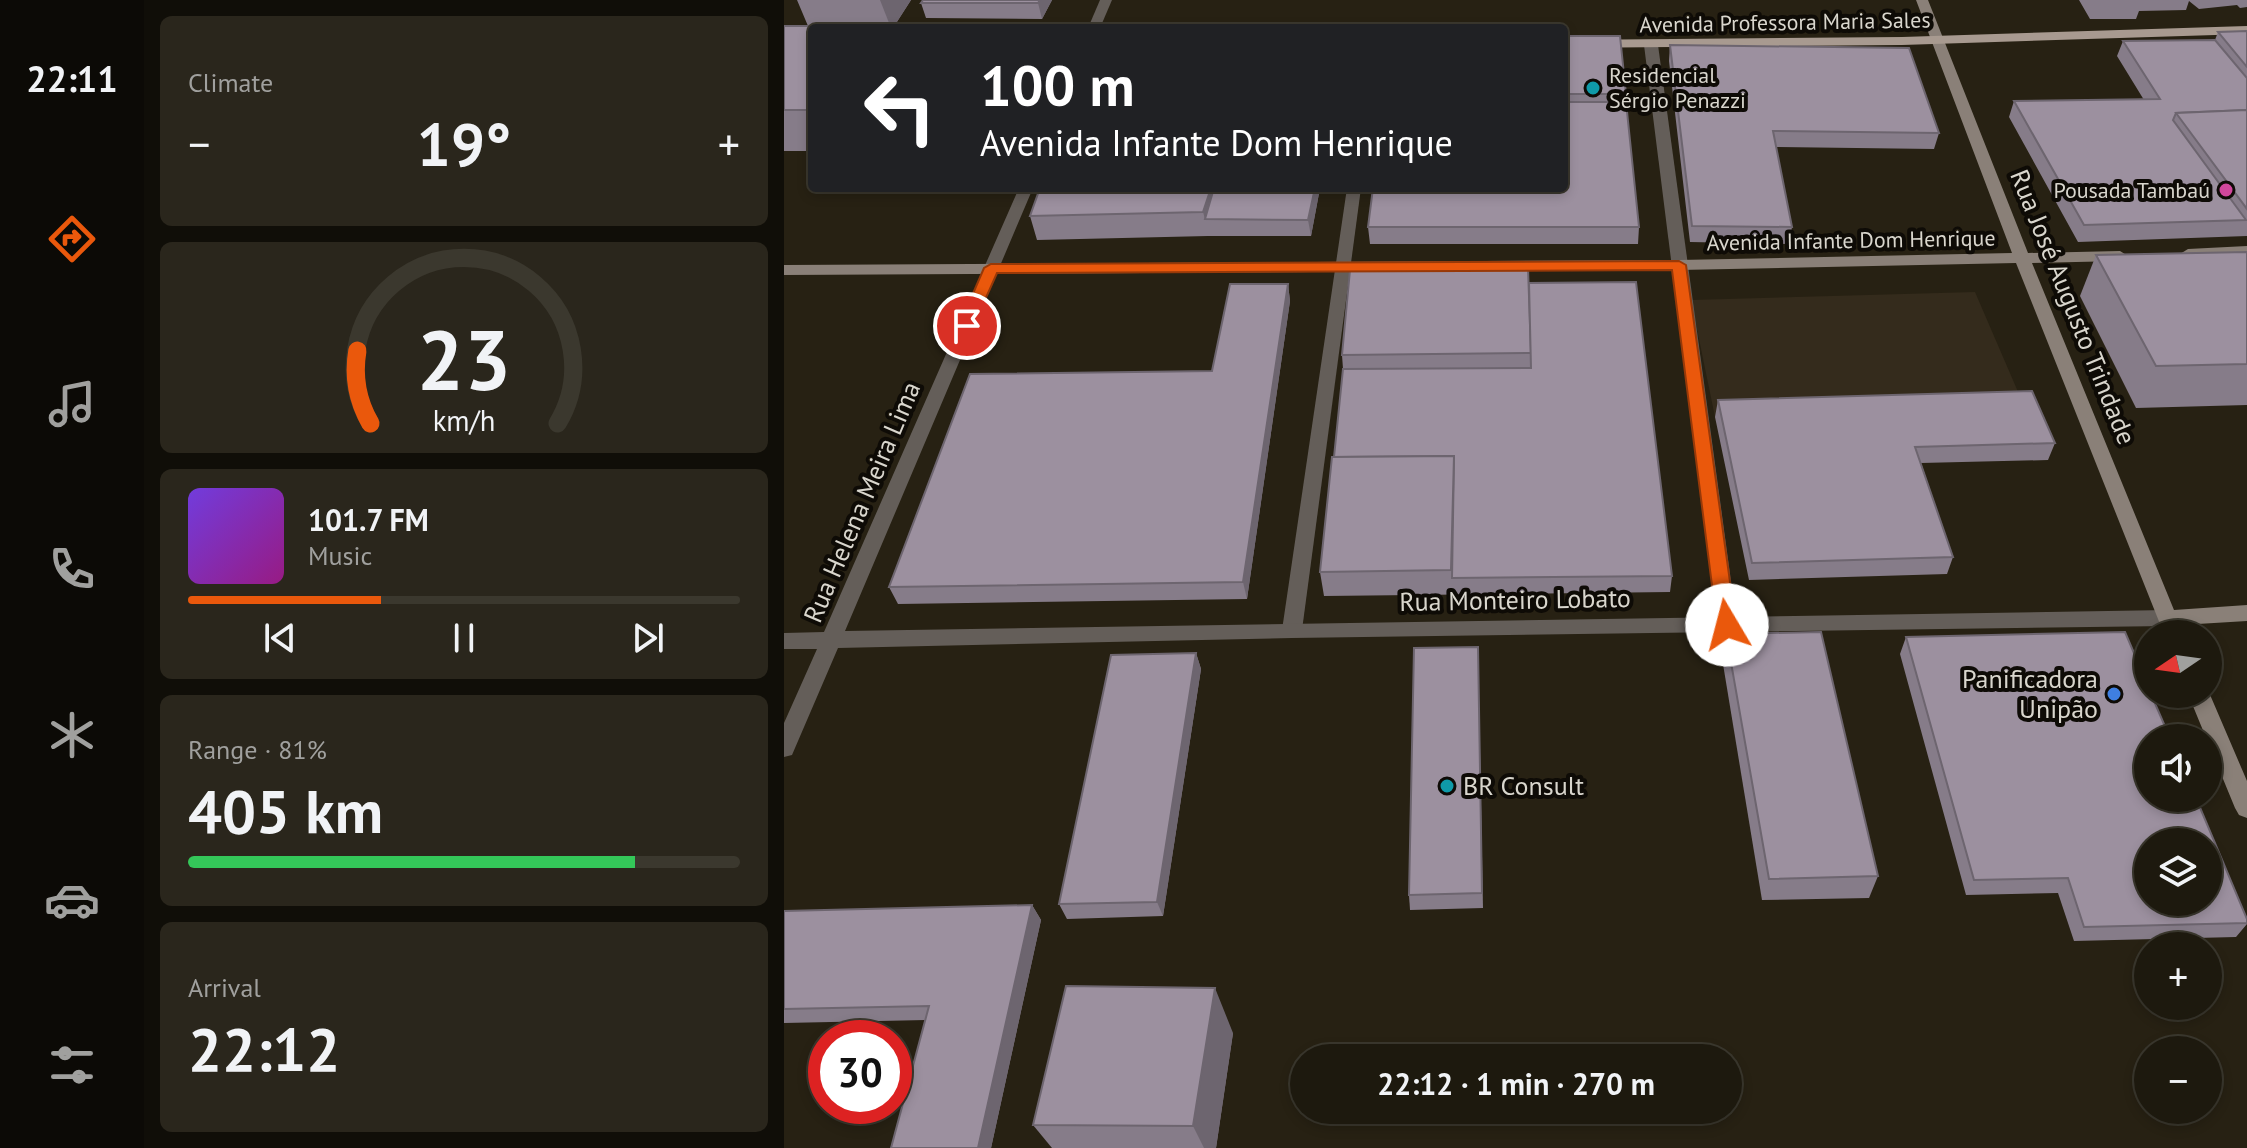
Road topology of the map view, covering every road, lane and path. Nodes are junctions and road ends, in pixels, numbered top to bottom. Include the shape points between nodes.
1 (1106, 0) edge
2 (1922, 0) edge
3 (1096, 24) edge
4 (2247, 30) edge
5 (1939, 40) junction
6 (1568, 44) edge
7 (1651, 45) junction
8 (1024, 192) edge
9 (1353, 192) edge
10 (2247, 251) edge
11 (2172, 254) edge
12 (2141, 255) edge
13 (2023, 259) junction
14 (1679, 265) junction
15 (1344, 266) junction
16 (991, 268) junction
17 (784, 270) edge
18 (2247, 613) edge
19 (2169, 620) edge
20 (2206, 620) edge
21 (1727, 625) junction
22 (2134, 626) edge
23 (1292, 630) junction
24 (784, 641) edge
25 (830, 641) junction
26 (2205, 708) edge
27 (784, 748) edge
28 (2247, 808) edge

1 - 3 street
2 - 5 main road, Rua José Augusto Trindade
4 - 5 main road, Avenida Professora Maria Sales
5 - 7 main road, Avenida Professora Maria Sales
5 - 13 main road, Rua José Augusto Trindade
6 - 7 main road, Avenida Professora Maria Sales
7 - 14 street
8 - 16 street, Rua Helena Meira Lima
9 - 15 street
10 - 11 main road
12 - 13 main road, Avenida Infante Dom Henrique
13 - 14 main road, Avenida Infante Dom Henrique
13 - 19 main road, Rua José Augusto Trindade
14 - 15 main road, Avenida Infante Dom Henrique
14 - 21 street
15 - 16 main road, Avenida Infante Dom Henrique
15 - 23 street
16 - 17 main road, Avenida Infante Dom Henrique
16 - 25 street, Rua Helena Meira Lima
18 - 20 main road, Rua Monteiro Lobato
21 - 22 street, Rua Monteiro Lobato
21 - 23 street, Rua Monteiro Lobato
23 - 25 street, Rua Monteiro Lobato
24 - 25 street, Rua Monteiro Lobato
25 - 27 street, Rua Helena Meira Lima
26 - 28 main road

